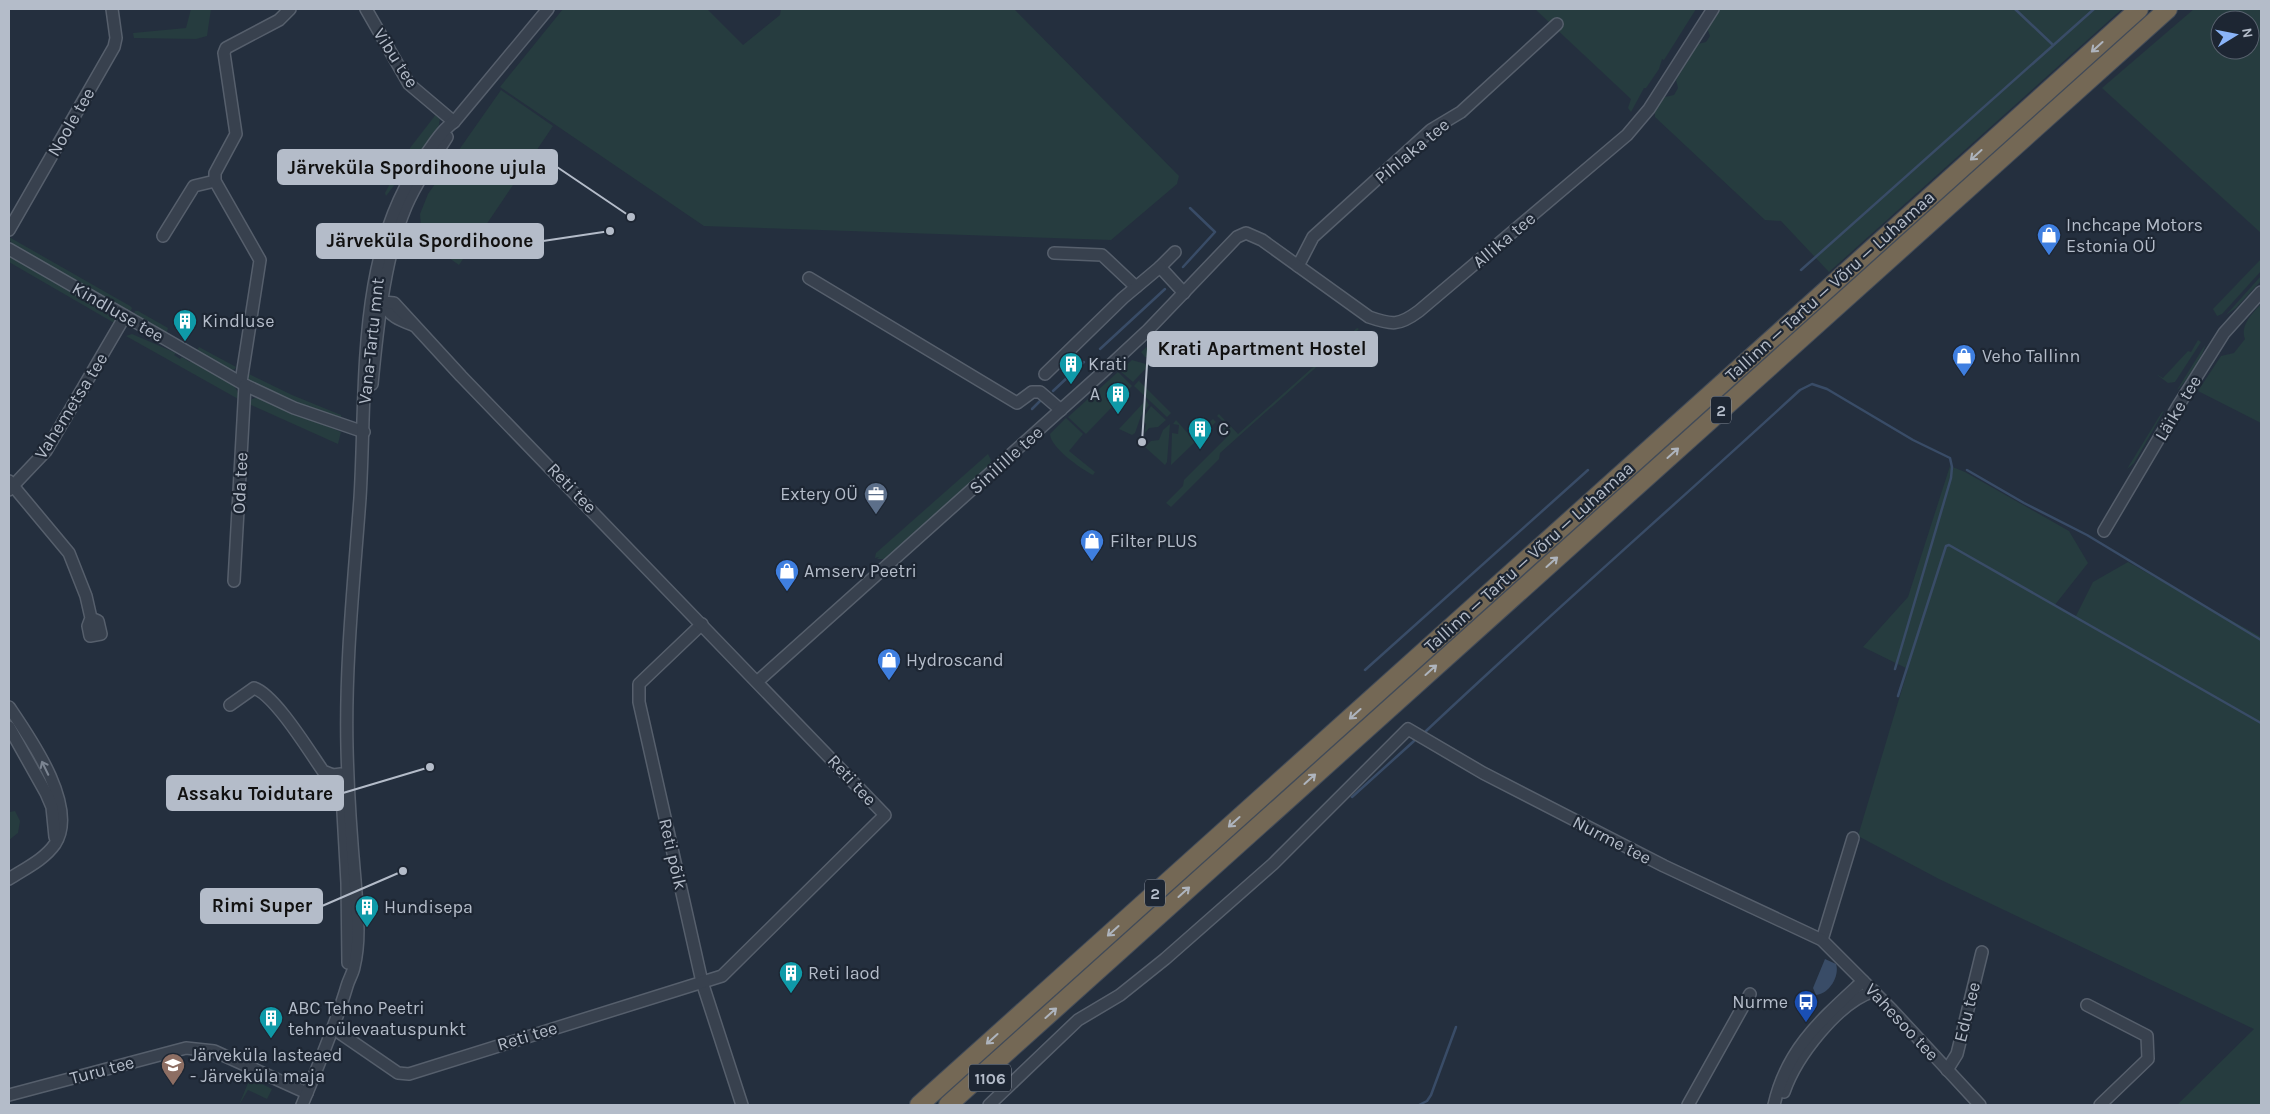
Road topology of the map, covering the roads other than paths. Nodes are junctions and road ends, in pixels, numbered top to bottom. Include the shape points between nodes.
1 (112, 9) edge
2 (290, 9) edge
3 (366, 9) edge
4 (548, 9) edge
5 (1713, 9) edge
6 (2168, 9) edge
7 (2136, 11) edge
8 (1557, 24) dead end
9 (454, 122) junction
10 (215, 181) junction
11 (9, 230) edge
12 (1246, 233) joint
13 (164, 236) dead end
14 (9, 249) edge
15 (1174, 252) dead end
16 (1054, 253) dead end
17 (1298, 266) junction
18 (1160, 267) junction
19 (809, 278) dead end
20 (1136, 287) junction
21 (2261, 292) edge
22 (1184, 293) junction
23 (378, 302) junction
24 (125, 316) junction
25 (1045, 374) dead end
26 (243, 384) junction
27 (1061, 410) junction
28 (364, 432) junction
29 (10, 486) edge
30 (2104, 531) dead end
31 (234, 581) dead end
32 (91, 618) dead end
33 (702, 624) junction
34 (347, 674) junction
35 (758, 681) junction
36 (230, 705) dead end
37 (9, 707) edge
38 (9, 727) edge
39 (340, 774) junction
40 (1853, 838) dead end
41 (55, 844) junction
42 (9, 879) edge
43 (1822, 940) junction
44 (1982, 952) dead end
45 (1863, 981) junction
46 (348, 982) junction
47 (702, 982) junction
48 (1874, 992) junction
49 (1750, 994) dead end
50 (2086, 1005) dead end
51 (334, 1029) junction
52 (1014, 1045) junction
53 (1947, 1070) junction
54 (307, 1093) junction
55 (9, 1095) edge
56 (302, 1105) edge
57 (742, 1105) edge
58 (919, 1105) edge
59 (948, 1105) edge
60 (961, 1105) edge
61 (989, 1105) edge
62 (1688, 1105) edge
63 (1774, 1105) edge
64 (1778, 1105) edge
65 (1980, 1105) edge
66 (2100, 1105) edge

1 - 11 street, Noole tee via 116,38 114,48
2 - 10 street via 285,16 226,48 224,53 236,134 215,173
3 - 9 street, Vibu tee via 409,84
4 - 9 street, Vana-Tartu mnt
5 - 17 street, Allika tee via 1640,121 1411,317 1394,324 1369,317
52 -> 6 highway, Tallinn — Tartu — Võru — Luhamaa / 2
7 -> 58 highway, Tallinn — Tartu — Võru — Luhamaa / 2
8 - 17 street, Pihlaka tee via 1461,112 1430,130 1313,237
9 - 23 street, Vana-Tartu mnt via 421,161 395,211 386,234
10 - 13 street via 194,186
10 - 26 street, Oda tee via 260,260
12 - 17 street, Allika tee via 1262,240
12 - 22 street, Sinilille tee via 1228,244
14 - 24 street, Kindluse tee
15 - 18 street
16 - 20 street via 1102,255
18 - 20 street
18 - 22 street
19 - 27 street via 1017,403 1032,392 1040,392
20 - 25 street
21 - 30 street, Läike tee via 2221,338
22 - 27 street, Sinilille tee
23 - 28 street, Vana-Tartu mnt via 367,344
23 - 33 street, Reti tee via 394,304 409,317 413,325
24 - 26 street, Kindluse tee
24 - 29 street, Vahemetsa tee via 46,451
26 - 28 street, Kindluse tee via 294,408
26 - 31 street, Oda tee
27 - 35 street, Sinilille tee
28 - 34 street, Vana-Tartu mnt
29 - 32 street via 69,553
33 - 35 street, Reti tee
33 - 47 street, Reti põik via 639,684 639,702
34 - 39 street, Vana-Tartu mnt via 341,722
34 - 46 street, Vana-Tartu mnt via 348,778 357,924 354,968
35 - 47 street, Reti tee via 885,815 722,976
36 - 39 street via 254,688 262,691 323,771
41 -> 37 street via 62,813 55,789
38 - 41 street via 46,793 53,814
39 - 46 street, Vana-Tartu mnt via 349,918
40 - 43 street
41 - 42 street via 41,858
43 - 45 street, Vahesoo tee
43 - 61 street, Nurme tee via 1664,866 1483,773 1408,729 1272,864 1166,959 1120,994 1078,1020
44 - 53 street, Edu tee via 1957,1054
45 - 48 street, Vahesoo tee
45 - 63 street via 1812,1029 1789,1060 1779,1082
46 - 51 street, Vana-Tartu mnt
47 - 51 street, Reti tee via 409,1074 398,1073
47 - 57 street, Reti põik
48 - 53 street, Vahesoo tee
48 - 64 street via 1851,1003 1819,1035 1796,1067
49 - 62 street
50 - 66 street via 2147,1036 2148,1059
51 - 54 street, Vana-Tartu mnt
52 - 59 highway, Tallinn — Tartu — Võru — Luhamaa / 2
52 - 60 highway, 1106 via 1001,1068
53 - 65 street, Vahesoo tee
54 - 55 street, Turu tee via 214,1051 186,1048
54 - 56 street, Vana-Tartu mnt

